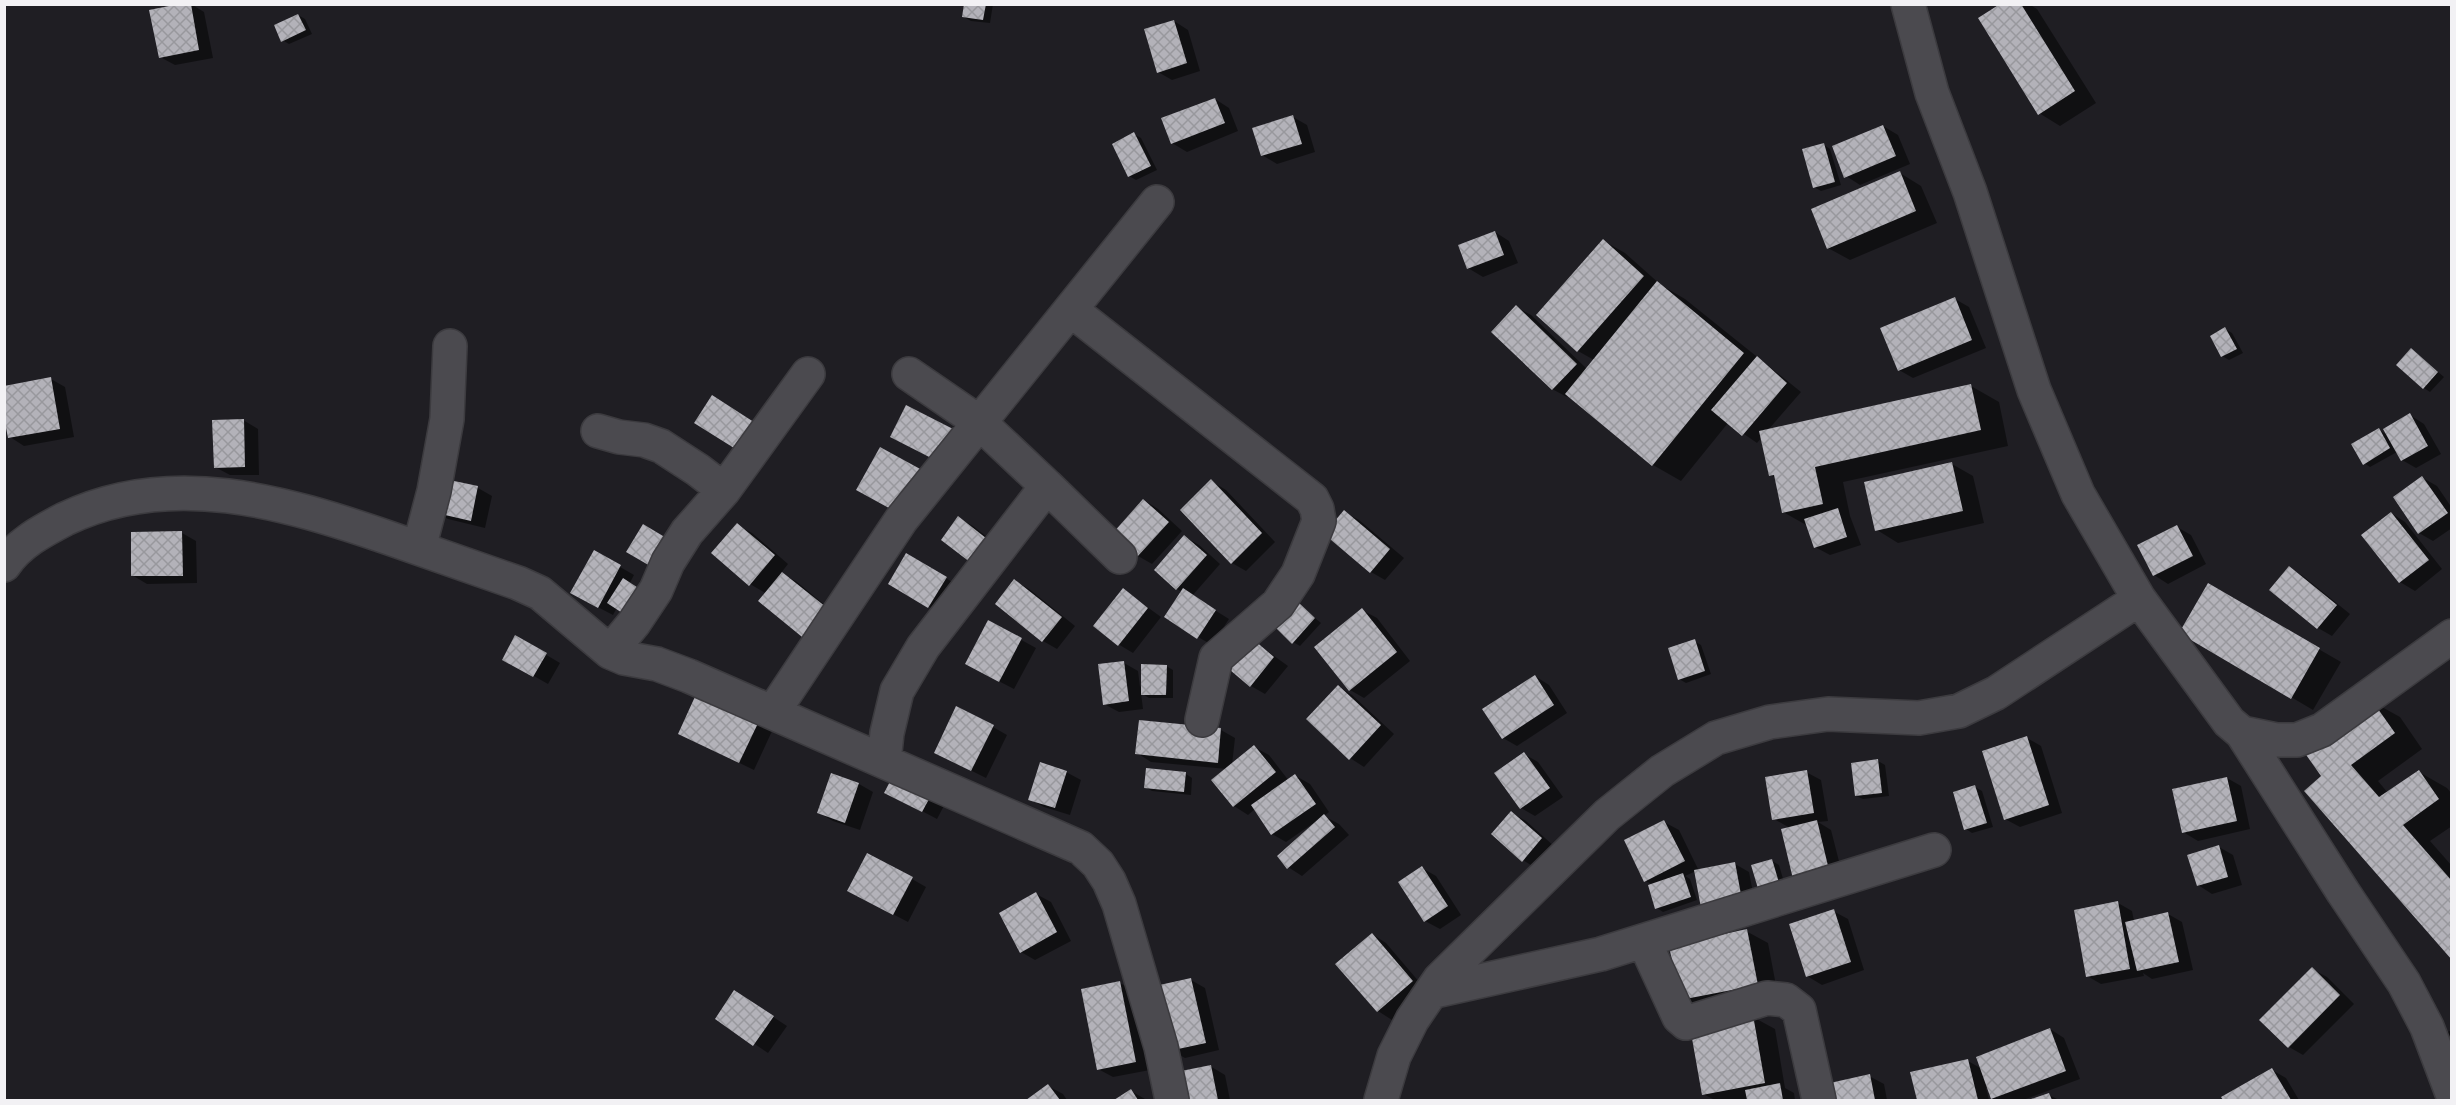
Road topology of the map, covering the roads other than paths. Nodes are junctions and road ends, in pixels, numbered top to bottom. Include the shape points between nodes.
1 (1908, 4) edge
2 (1157, 201) dead end
3 (1071, 310) junction
4 (450, 346) dead end
5 (808, 374) dead end
6 (909, 374) dead end
7 (979, 422) junction
8 (598, 431) dead end
9 (1047, 486) junction
10 (724, 490) junction
11 (419, 548) junction
12 (1120, 557) dead end
13 (4, 565) edge
14 (2139, 599) junction
15 (2451, 636) edge
16 (610, 652) junction
17 (773, 712) junction
18 (1202, 720) dead end
19 (2242, 734) junction
20 (884, 761) junction
21 (1934, 850) dead end
22 (1644, 941) junction
23 (1431, 992) junction
24 (2449, 1078) edge
25 (1172, 1101) edge
26 (1381, 1101) edge
27 (1819, 1101) edge

1 - 14 street via 1932,93 1970,192 2034,390 2078,494
2 - 3 street
3 - 7 street
3 - 18 street via 1312,499 1317,509 1317,531 1283,597 1216,658
4 - 11 street via 447,419
5 - 10 street
6 - 7 street
7 - 9 street
7 - 17 street via 901,520
8 - 10 street via 661,446
9 - 12 street
9 - 20 street via 918,656 897,691
10 - 16 street via 687,532 656,590
11 - 13 street via 267,501 217,493 168,492 86,509 46,528 14,551
11 - 16 street via 540,593
14 - 19 street via 2229,722
14 - 23 street via 1996,693 1959,711 1919,718 1828,714 1770,722 1716,738 1662,771 1607,815
15 - 19 street via 2322,730 2296,740
16 - 17 street via 657,664
17 - 20 street
19 - 24 street via 2404,983
20 - 25 street via 1081,848 1098,864 1119,904 1161,1047
21 - 22 street
22 - 23 street
22 - 27 street via 1679,1017 1686,1023 1767,998 1786,1000 1799,1010
23 - 26 street via 1394,1056

